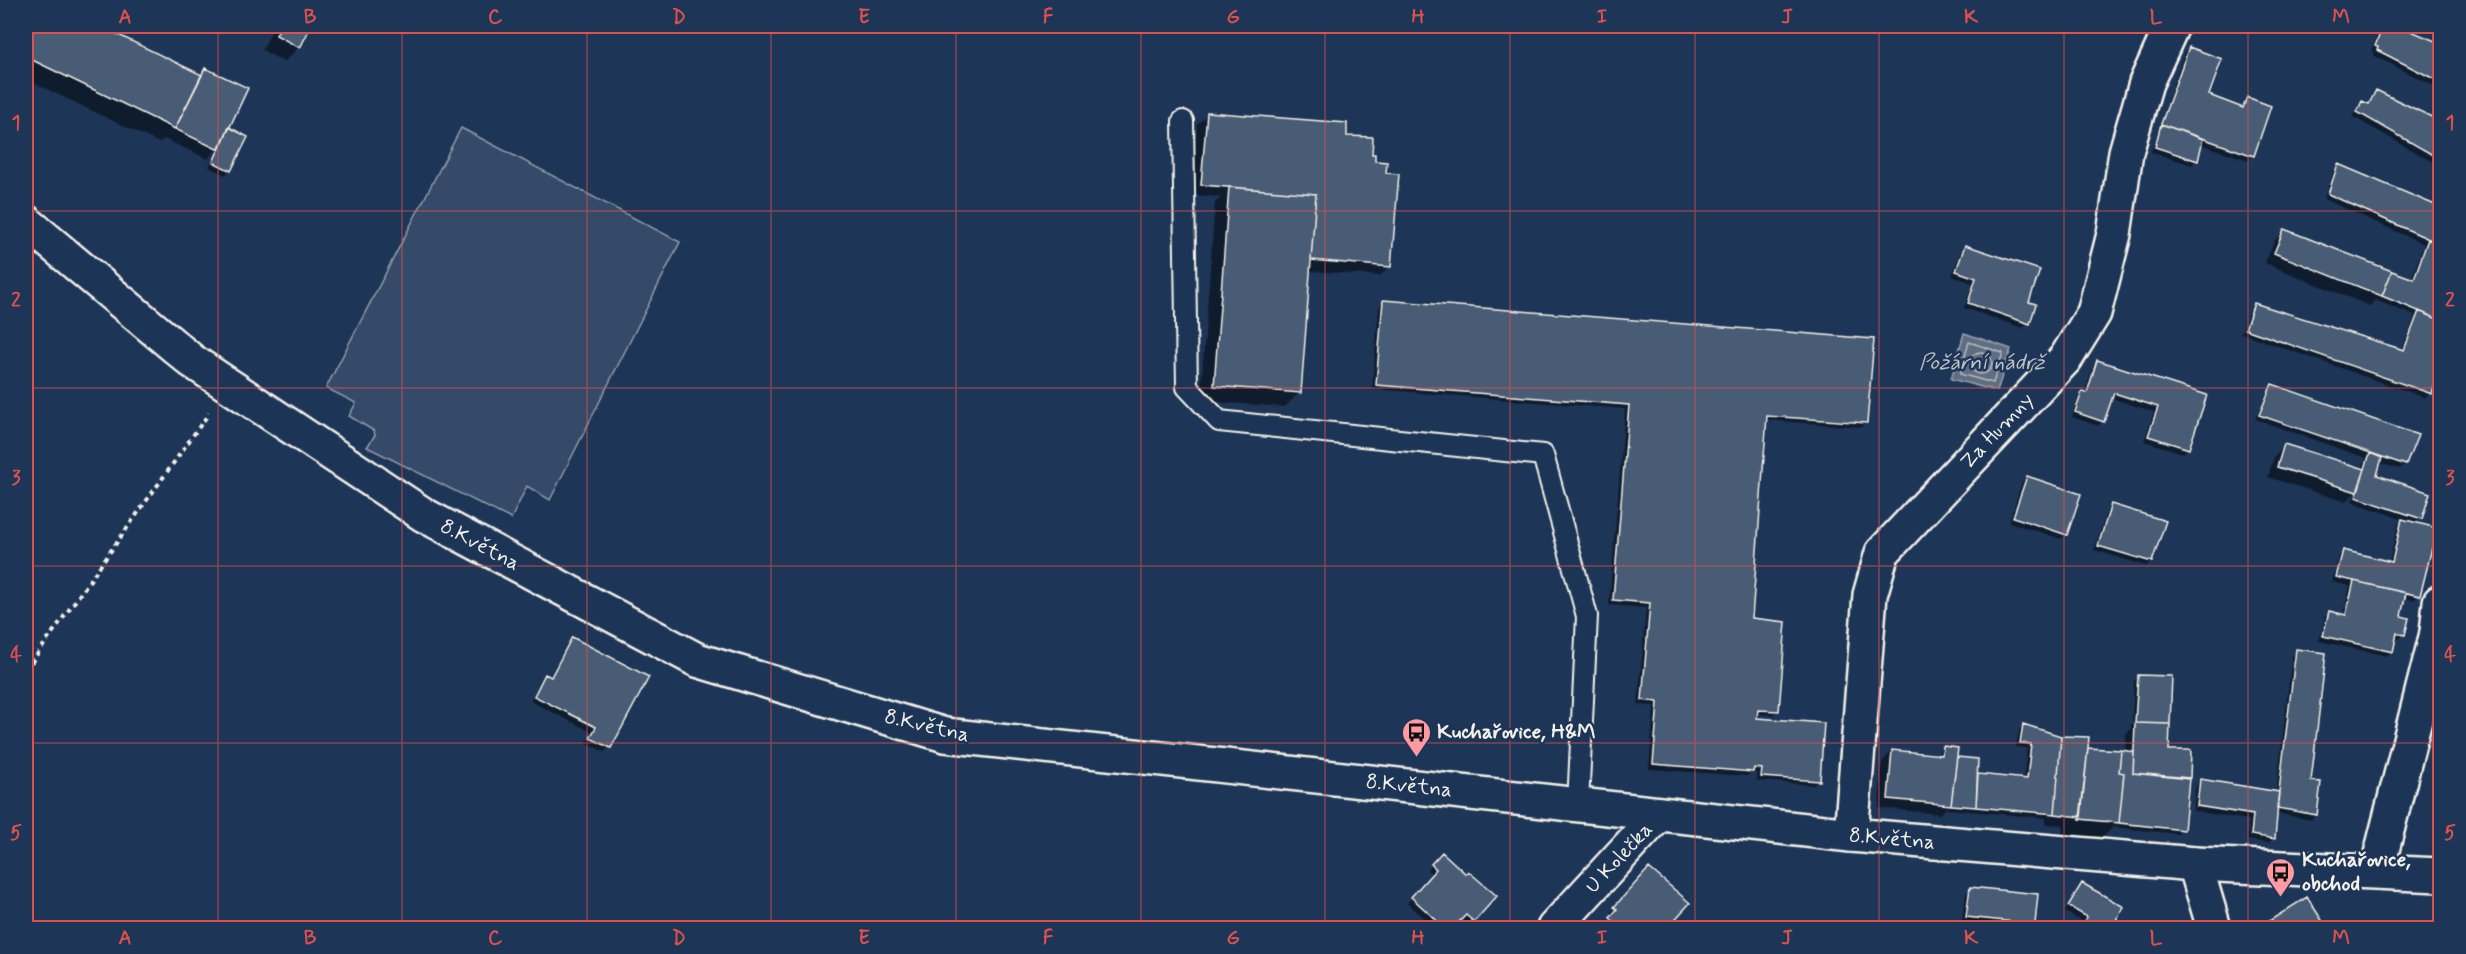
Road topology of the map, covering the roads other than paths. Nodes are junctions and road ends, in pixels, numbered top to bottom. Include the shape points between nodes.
1 (2172, 26) edge
2 (1183, 121) dead end
3 (26, 222) edge
4 (2439, 622) edge
5 (1578, 805) junction
6 (1659, 814) junction
7 (1851, 835) junction
8 (2195, 864) junction
9 (2377, 870) junction
10 (2440, 875) edge
11 (2205, 926) edge
12 (1554, 928) edge

1 - 7 main road, Za Humny via 2146,83 2126,152 2114,234 2094,313 2066,358 1882,553 1870,595
2 - 5 lane via 1186,387 1219,422 1543,455 1587,616
3 - 5 main road, 8.Května via 192,361 424,515 697,660 945,735
4 - 9 main road
5 - 6 main road, 8.Května
6 - 7 main road, 8.Května
6 - 12 main road, U Kolečka
7 - 8 main road, 8.Května
8 - 9 main road, 8.Května
8 - 11 main road
9 - 10 main road, 8.Května

